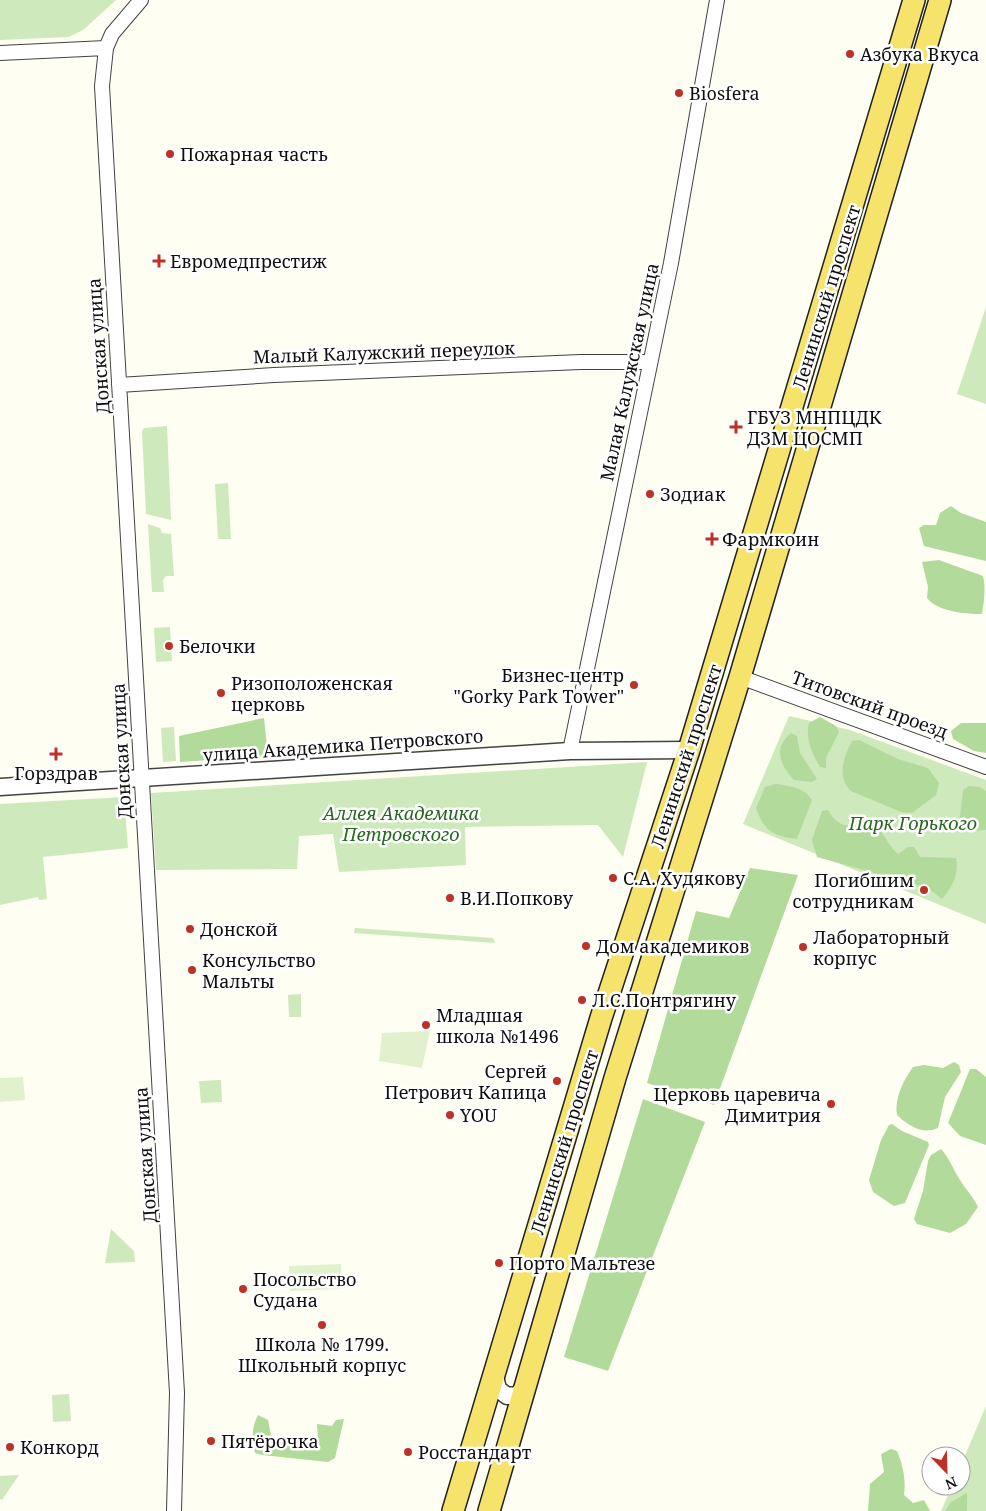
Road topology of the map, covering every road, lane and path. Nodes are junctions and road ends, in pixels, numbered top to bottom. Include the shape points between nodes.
1 (141, 0) edge
2 (718, 0) edge
3 (914, 0) edge
4 (940, 0) edge
5 (106, 48) junction
6 (0, 53) edge
7 (650, 362) junction
8 (119, 384) junction
9 (740, 677) junction
10 (689, 750) junction
11 (570, 751) junction
12 (986, 767) edge
13 (142, 777) junction
14 (0, 787) edge
15 (495, 1376) junction
16 (526, 1386) junction
17 (174, 1511) edge
18 (453, 1511) edge
19 (489, 1511) edge

1 - 5 street, Донская улица via 112,34
2 - 7 street, Малая Калужская улица
3 - 10 main road, Ленинский проспект
4 - 9 main road, Ленинский проспект
5 - 6 street
5 - 8 street, Донская улица via 102,86
7 - 8 street, Малый Калужский переулок via 267,375
7 - 11 street, Малая Калужская улица
8 - 13 street, Донская улица
9 - 12 street, Титовский проезд
9 - 16 main road, Ленинский проспект via 615,1078
10 - 11 street, улица Академика Петровского
10 - 15 main road, Ленинский проспект via 601,1018
11 - 13 street, улица Академика Петровского
13 - 14 street, улица Академика Петровского
13 - 17 street, Донская улица via 177,1393
15 - 16 street via 498,1389 507,1396 517,1395
15 - 18 main road, Ленинский проспект
16 - 19 main road, Ленинский проспект

